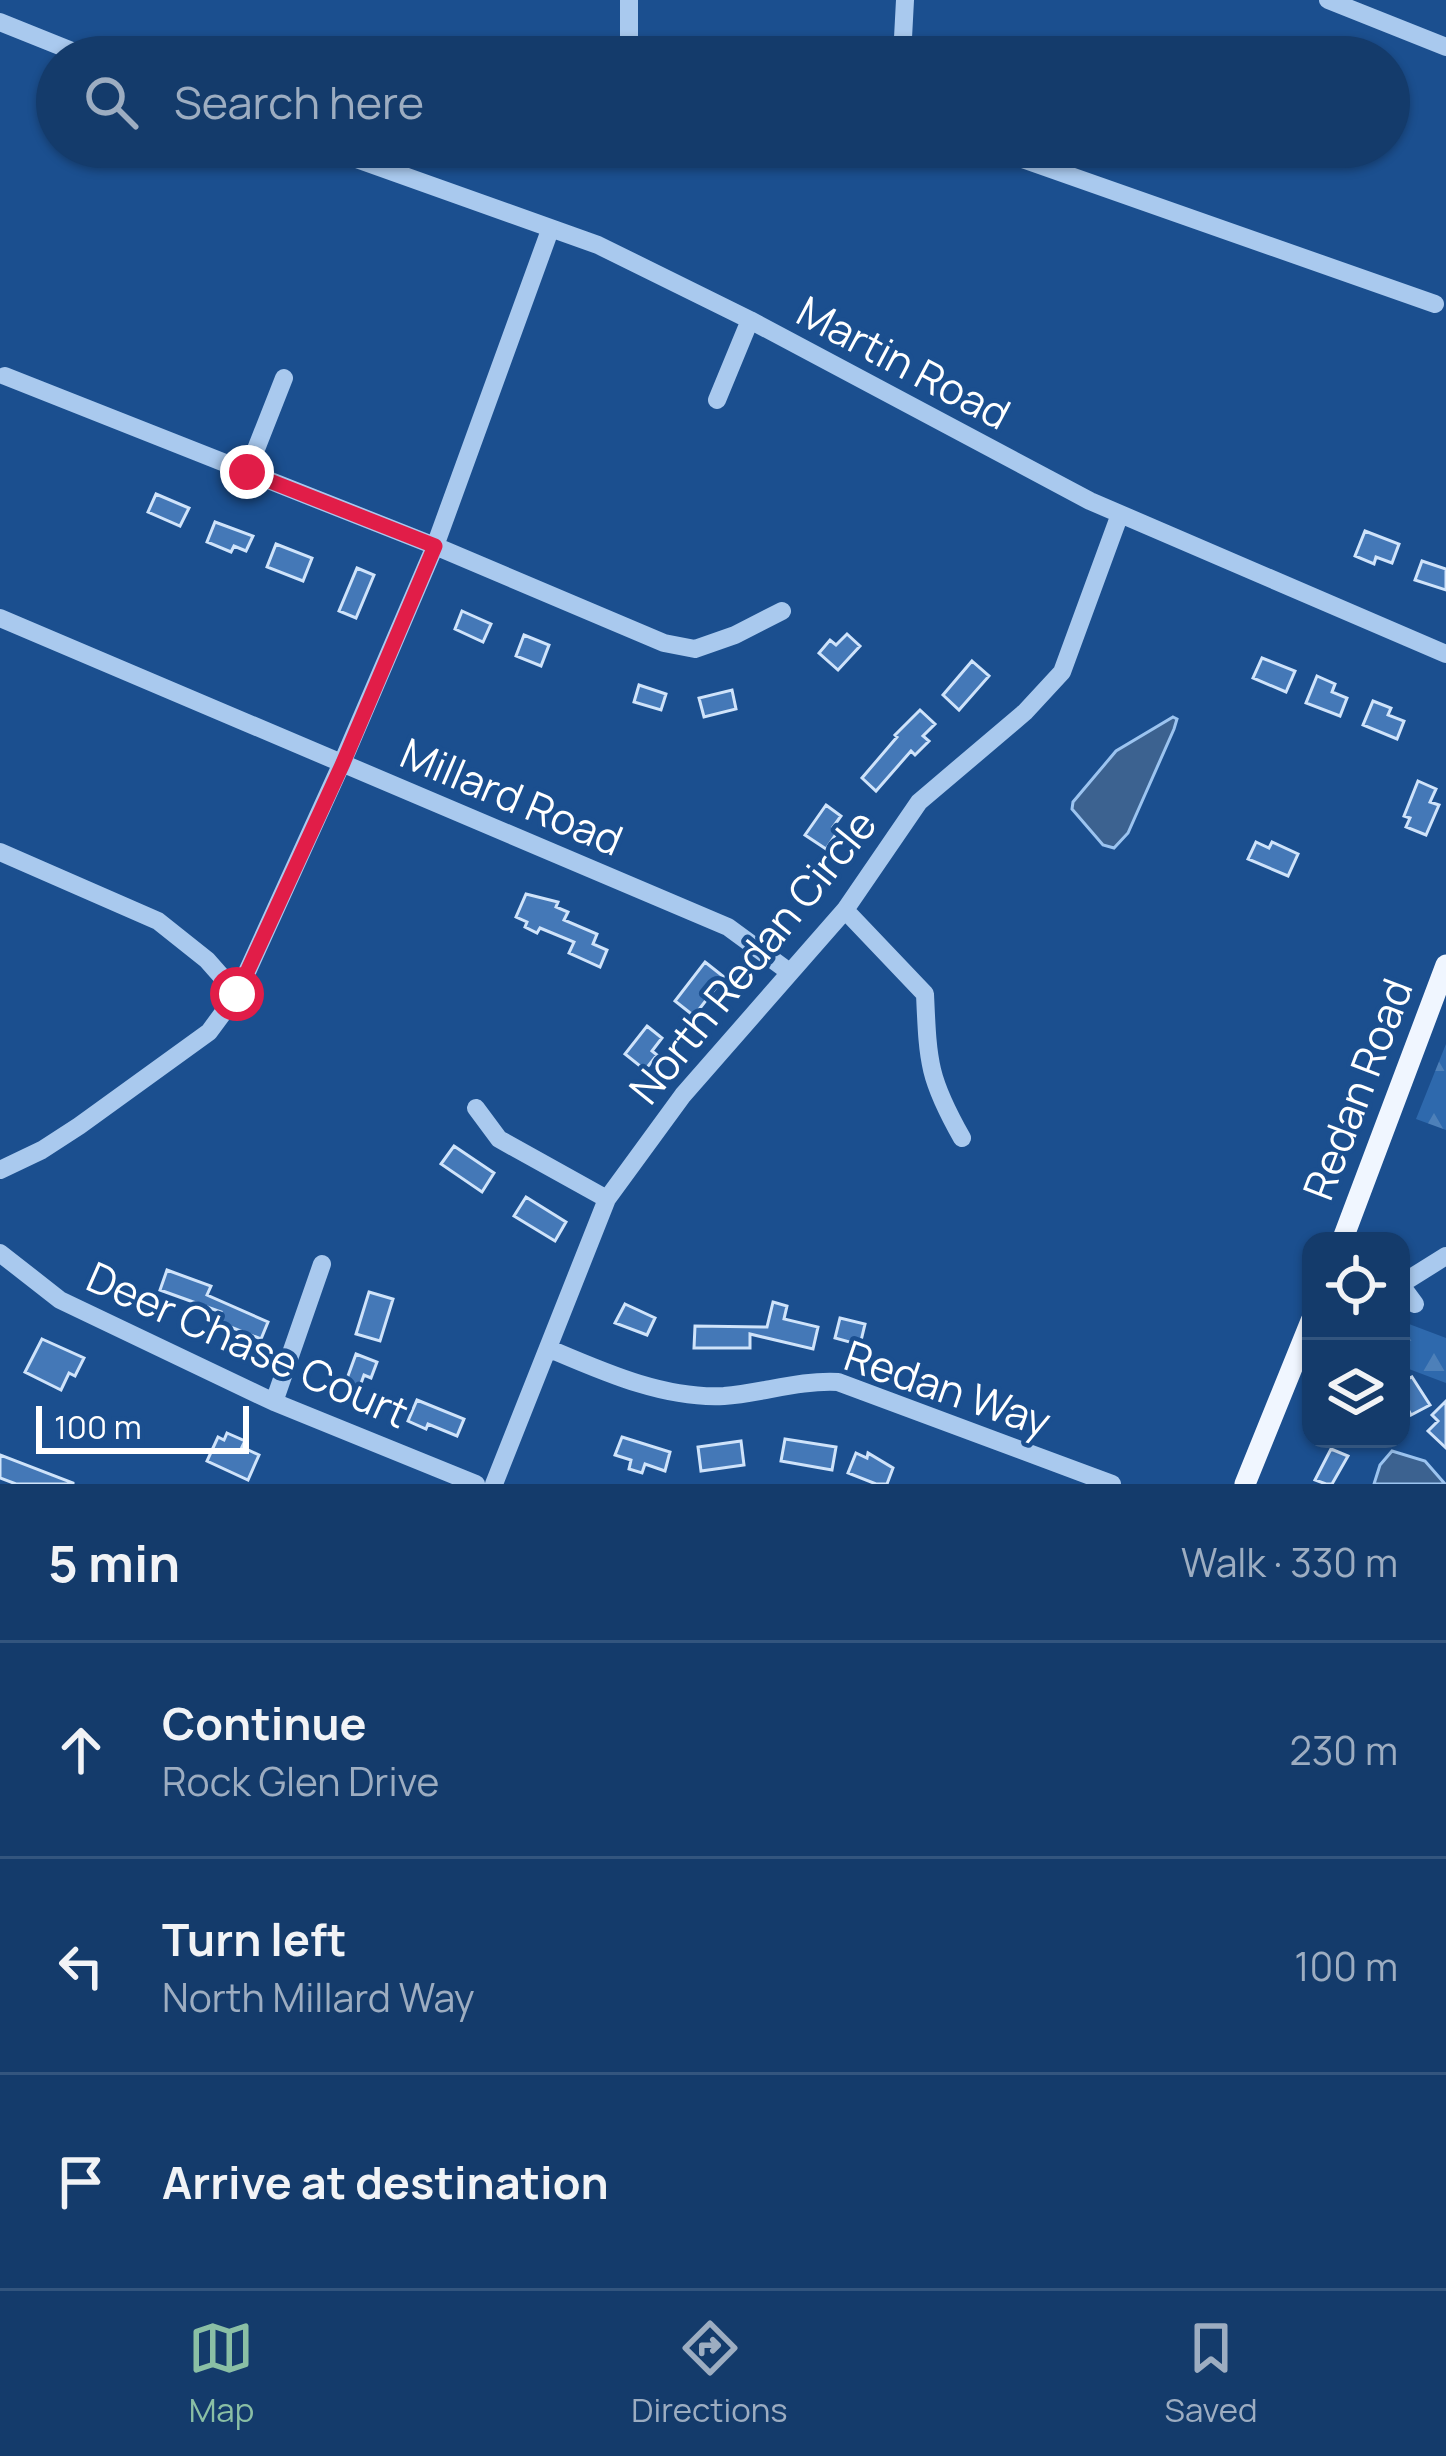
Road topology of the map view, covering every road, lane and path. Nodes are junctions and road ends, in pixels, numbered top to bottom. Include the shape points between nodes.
1 (628, 0) edge
2 (905, 0) edge
3 (1328, 0) edge
4 (0, 22) edge
5 (36, 36) edge
6 (629, 36) edge
7 (903, 36) edge
8 (1446, 46) edge
9 (380, 168) edge
10 (1048, 168) edge
11 (550, 230) junction
12 (1436, 304) dead end
13 (749, 320) junction
14 (5, 376) dead end
15 (284, 378) dead end
16 (717, 400) dead end
17 (247, 472) junction
18 (1120, 514) junction
19 (435, 546) junction
20 (782, 611) dead end
21 (0, 618) edge
22 (1446, 654) edge
23 (343, 763) junction
24 (0, 853) edge
25 (845, 910) junction
26 (1446, 965) edge
27 (788, 971) junction
28 (237, 994) junction
29 (476, 1108) dead end
30 (962, 1138) dead end
31 (0, 1170) edge
32 (607, 1198) junction
33 (1345, 1232) edge
34 (0, 1253) edge
35 (1446, 1256) edge
36 (322, 1264) dead end
37 (1410, 1279) edge
38 (1410, 1297) edge
39 (1415, 1304) dead end
40 (1303, 1340) edge
41 (550, 1349) junction
42 (274, 1402) junction
43 (476, 1484) edge
44 (494, 1484) edge
45 (1112, 1484) edge
46 (1245, 1484) edge

1 - 6 street
2 - 7 street
3 - 8 street
4 - 5 street
9 - 11 street, Martin Road
10 - 12 street
11 - 13 street, Martin Road via 598,245
11 - 19 street
13 - 16 street
13 - 18 street, Martin Road
14 - 17 street
15 - 17 street
17 - 19 street
18 - 22 street, Martin Road
18 - 25 street, North Redan Circle via 1062,672 919,802
19 - 20 street via 694,649
19 - 23 street
21 - 23 street, Millard Road
23 - 27 street, Millard Road via 728,927
23 - 28 street
24 - 28 street via 158,921
25 - 27 street, North Redan Circle
25 - 30 street via 926,994 928,1065
26 - 33 main road, Redan Road
27 - 32 street, North Redan Circle
28 - 31 street via 209,1032 79,1126
29 - 32 street via 499,1139
32 - 41 street, North Redan Circle
34 - 42 street, Deer Chase Court via 60,1300
35 - 37 street
36 - 42 street
38 - 39 street
40 - 46 main road
41 - 44 street, North Redan Circle
41 - 45 street, Redan Way via 690,1395 838,1382
42 - 43 street, Deer Chase Court

